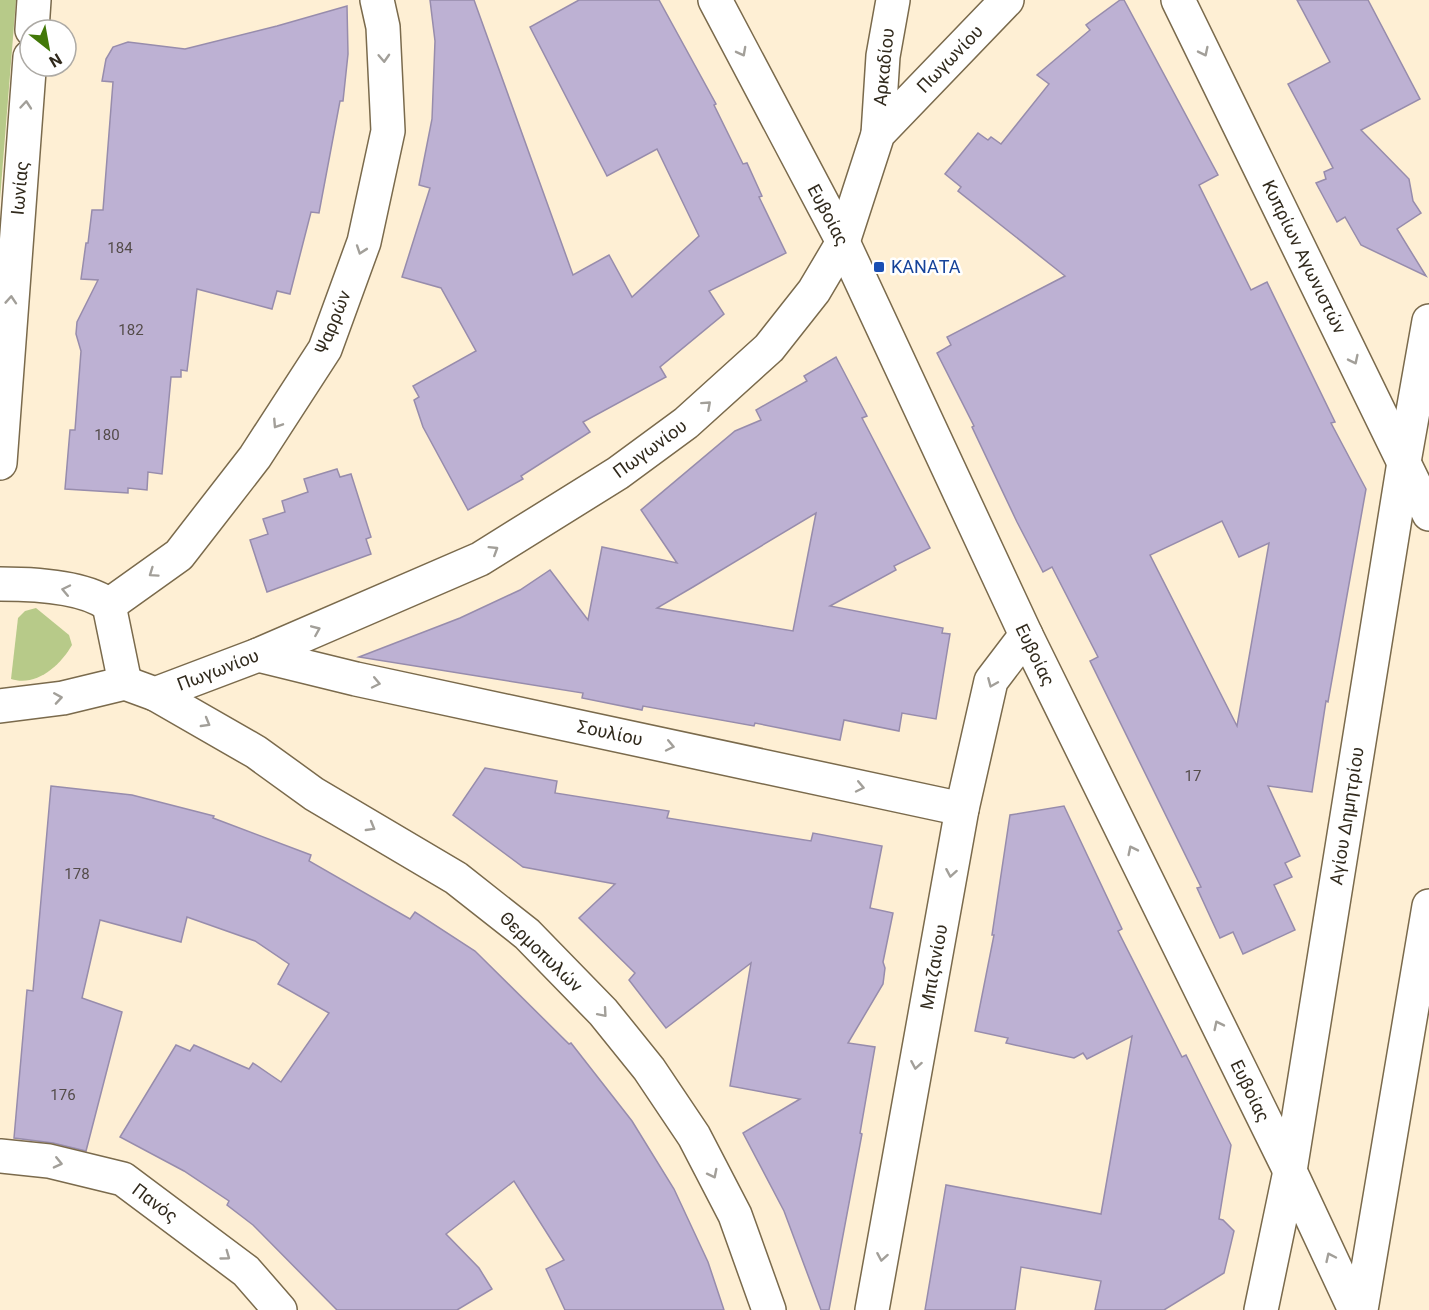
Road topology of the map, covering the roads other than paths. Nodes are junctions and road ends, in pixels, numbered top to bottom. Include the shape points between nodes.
1 (34, 0) edge
2 (378, 0) edge
3 (715, 0) edge
4 (893, 0) edge
5 (1006, 0) edge
6 (1178, 0) edge
7 (33, 18) edge
8 (28, 78) edge
9 (878, 134) junction
10 (843, 242) junction
11 (1429, 321) edge
12 (1404, 462) junction
13 (0, 463) edge
14 (1429, 514) edge
15 (0, 584) edge
16 (109, 604) junction
17 (1026, 635) junction
18 (258, 654) junction
19 (140, 689) junction
20 (0, 706) edge
21 (962, 809) junction
22 (1429, 906) edge
23 (0, 1156) edge
24 (1290, 1171) junction
25 (280, 1310) edge
26 (769, 1310) edge
27 (872, 1310) edge
28 (1261, 1310) edge
29 (1355, 1310) edge
30 (1361, 1310) edge

1 - 7 street
2 -> 16 street, Ψαρρών via 388,132 364,242 325,349 255,457 179,555
3 -> 10 street, Ευβοίας
4 - 9 street, Αρκαδίου via 883,57
5 - 9 street, Πωγωνίου
6 -> 12 street, Κυπρίων Αγωνιστών
13 -> 8 street, Ιωνίας
9 - 10 street, Πωγωνίου
10 - 17 street, Ευβοίας
18 -> 10 street, Πωγωνίου via 480,559 618,473 686,423 769,348 814,291
11 - 12 street, Αγίου Δημητρίου
12 - 14 street, Κυπρίων Αγωνιστών
12 - 24 street, Αγίου Δημητρίου
16 -> 15 street via 99,597 37,584
16 - 19 street
17 -> 21 street, Μπιζανίου via 991,681
24 -> 17 street, Ευβοίας
18 - 19 street, Πωγωνίου
18 -> 21 street, Σουλίου via 356,679
20 -> 19 street, Πωγωνίου
19 -> 26 street, Θερμοπυλών via 256,752 314,794 456,878 527,934 603,1012 649,1069 694,1136 735,1215
21 -> 27 street, Μπιζανίου
22 - 30 street
23 -> 25 street, Πανός via 49,1161 123,1179 246,1270
24 - 28 street, Αγίου Δημητρίου
29 -> 24 street, Ευβοίας

